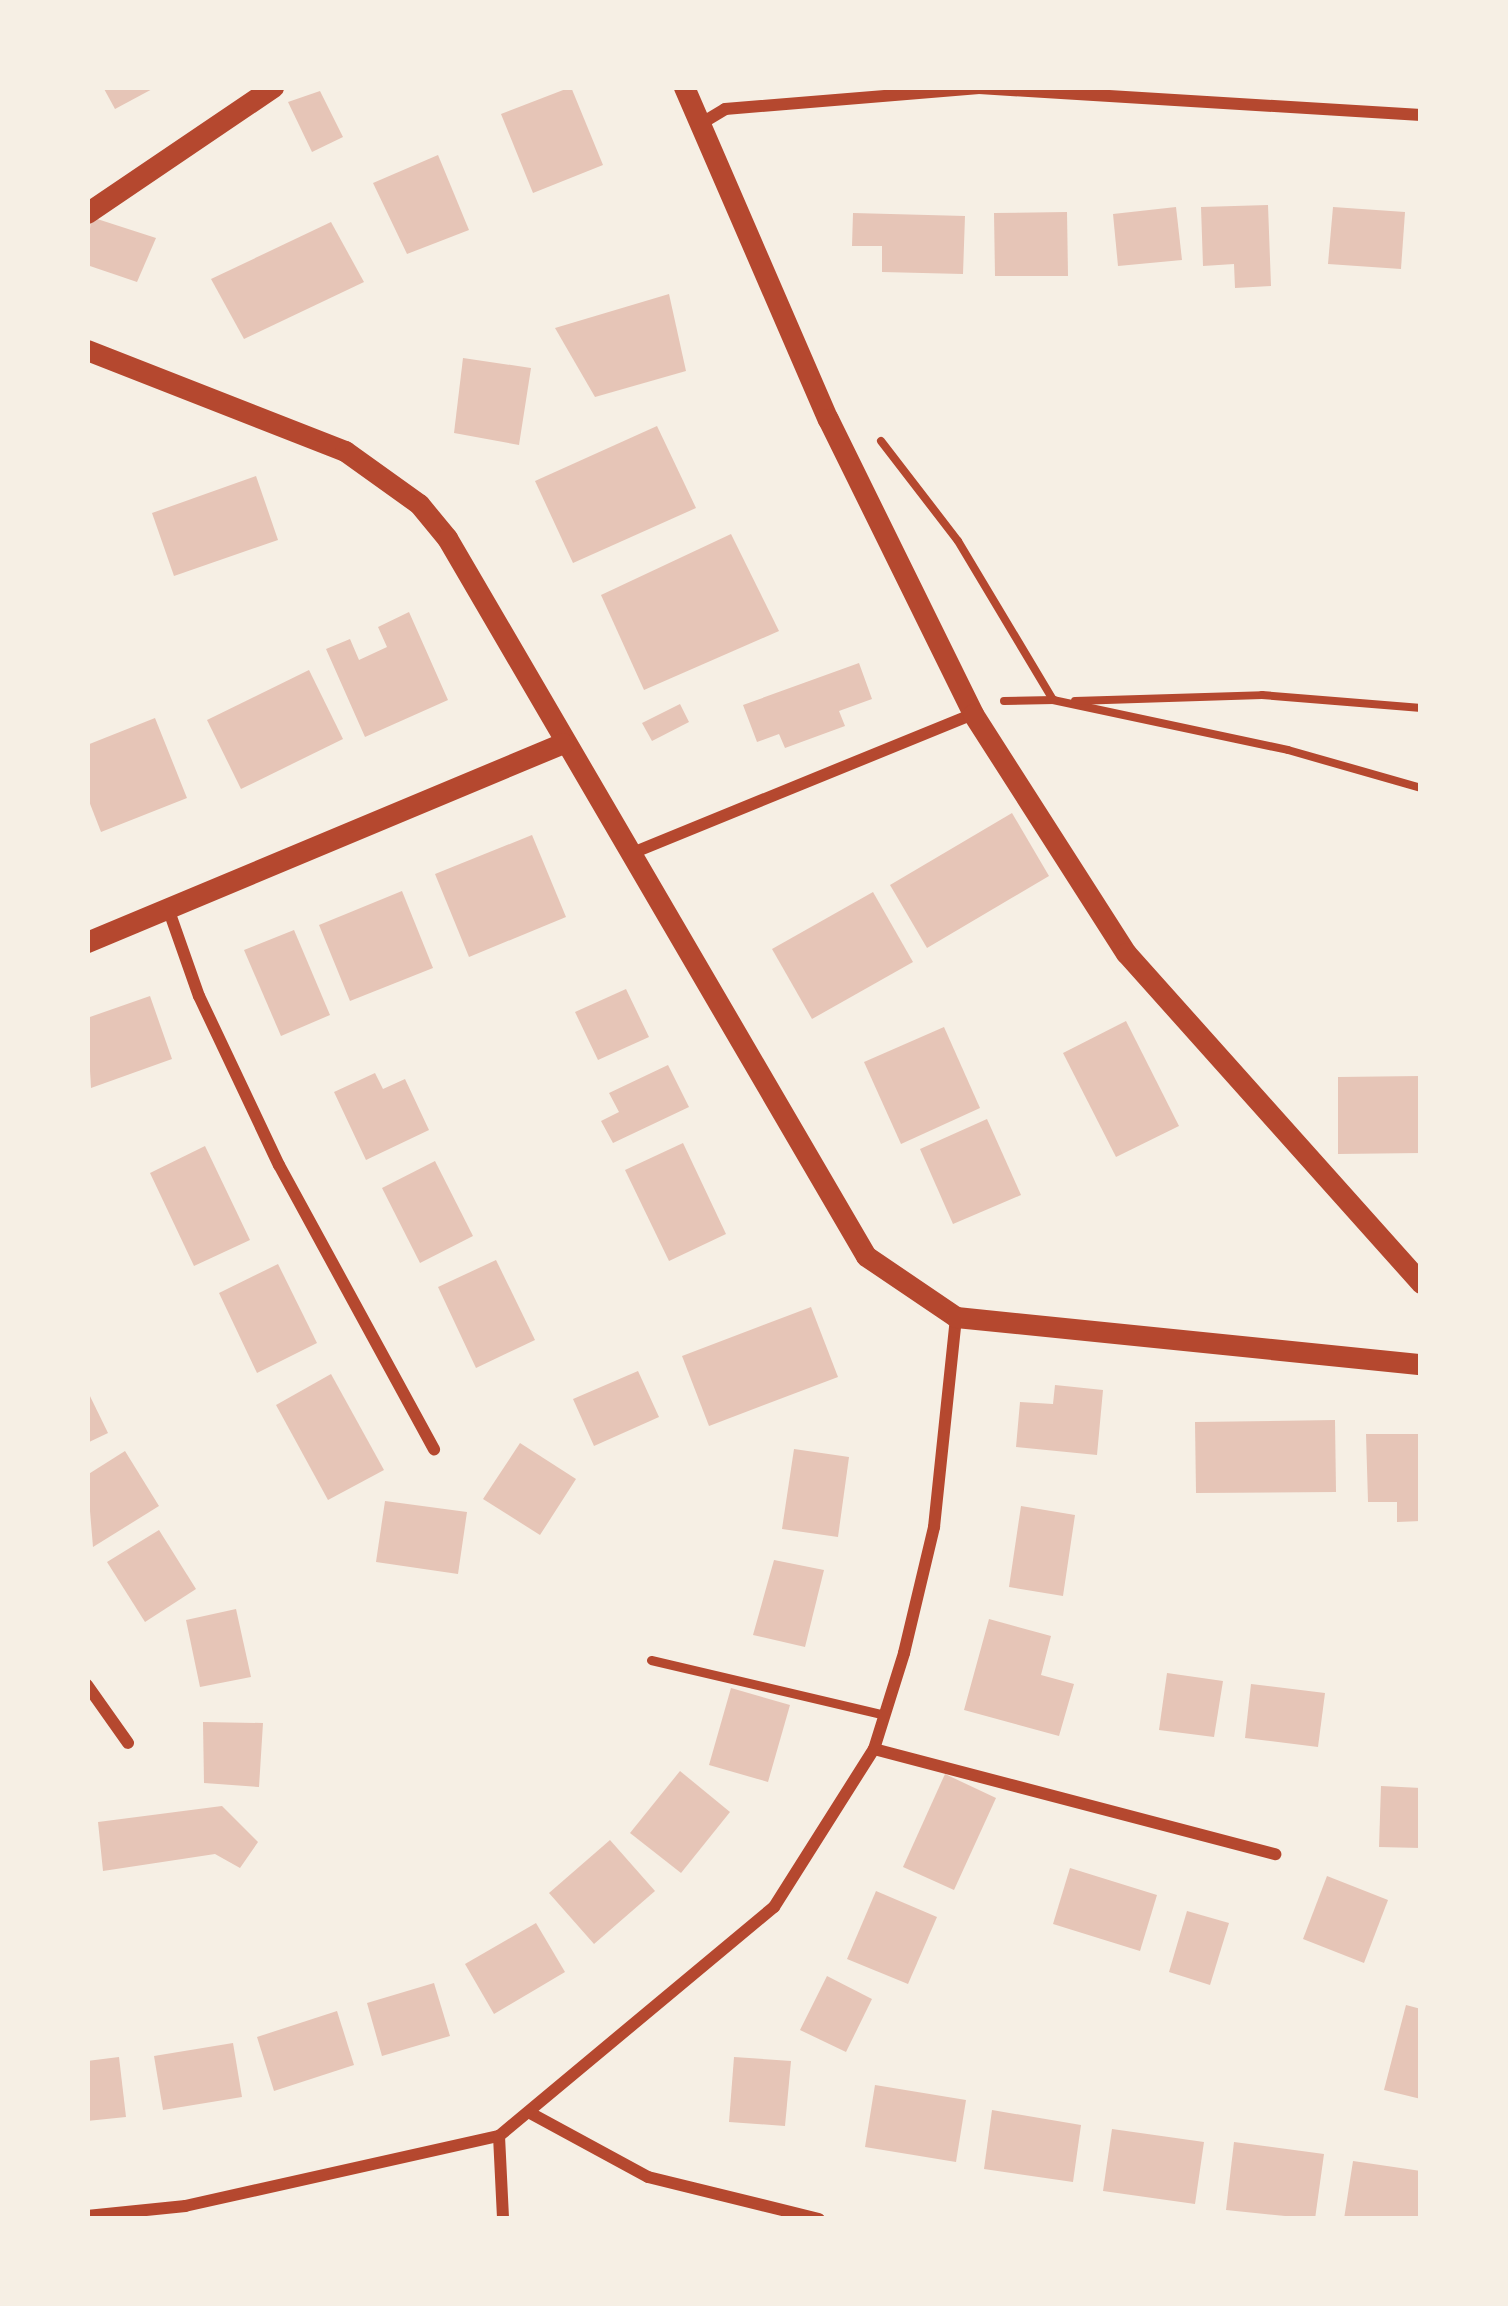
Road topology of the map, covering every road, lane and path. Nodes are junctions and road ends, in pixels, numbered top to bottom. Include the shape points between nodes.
1 (273, 87) edge
2 (684, 87) edge
3 (1421, 115) edge
4 (695, 127) junction
5 (87, 213) edge
6 (87, 350) edge
7 (875, 434) dead end
8 (1053, 700) junction
9 (1421, 708) edge
10 (973, 714) junction
11 (563, 743) junction
12 (1421, 788) edge
13 (626, 856) junction
14 (169, 911) junction
15 (87, 942) edge
16 (1421, 1282) edge
17 (956, 1317) junction
18 (1421, 1364) edge
19 (434, 1449) dead end
20 (651, 1660) dead end
21 (87, 1685) edge
22 (885, 1715) junction
23 (128, 1743) dead end
24 (874, 1749) junction
25 (1275, 1854) dead end
26 (532, 2114) junction
27 (499, 2136) junction
28 (87, 2216) edge
29 (503, 2219) edge
30 (819, 2219) edge

1 - 5 street
2 - 4 street
3 - 4 street via 979,88 725,109
4 - 10 street
6 - 11 street via 383,472 447,538
7 - 8 path via 958,541
8 - 9 path via 1262,695
8 - 10 path via 1009,699
8 - 12 path via 1288,750
10 - 13 street
10 - 16 street via 1126,953
11 - 13 street
11 - 14 street
13 - 17 street via 866,1256
14 - 15 street
14 - 19 street via 199,996 279,1165
17 - 18 street
17 - 22 street via 934,1527
20 - 22 lane
21 - 23 street
22 - 24 street
24 - 25 street
24 - 26 street via 774,1907
26 - 27 street
26 - 30 street via 648,2177
27 - 28 street via 185,2206
27 - 29 street

